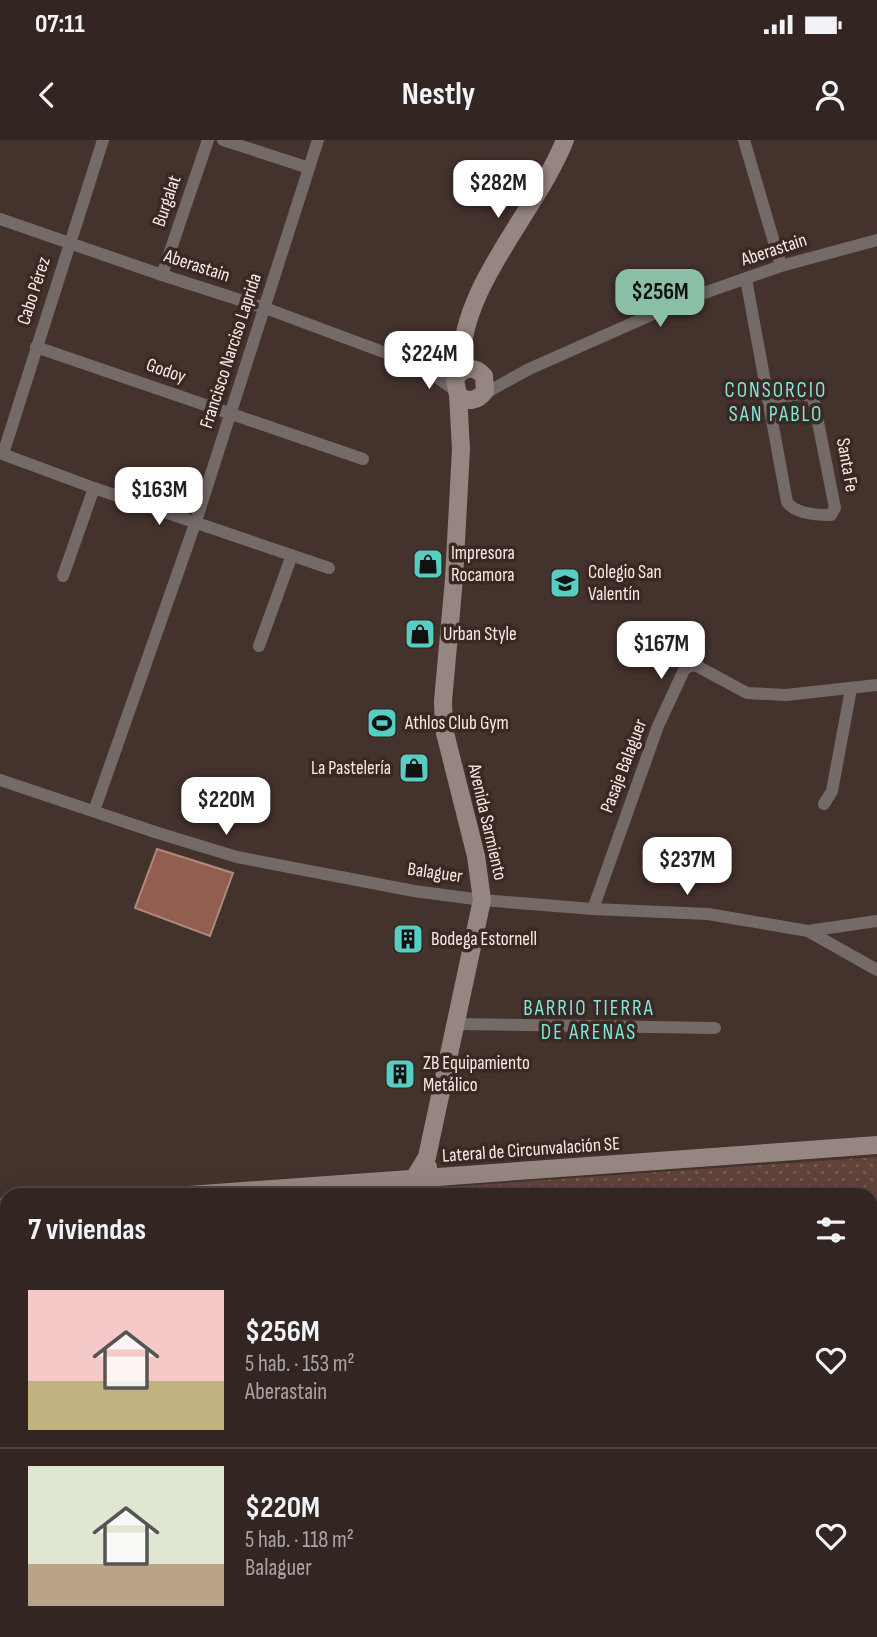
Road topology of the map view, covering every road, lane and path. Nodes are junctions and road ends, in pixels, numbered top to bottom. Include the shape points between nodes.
1 (103, 140) edge
2 (208, 140) edge
3 (223, 140) edge
4 (318, 140) edge
5 (565, 140) edge
6 (744, 140) edge
7 (309, 168) junction
8 (0, 219) edge
9 (877, 240) edge
10 (69, 243) junction
11 (781, 266) junction
12 (162, 275) junction
13 (746, 279) junction
14 (265, 308) junction
15 (36, 347) junction
16 (529, 369) junction
17 (465, 378) junction
18 (480, 396) junction
19 (769, 398) junction
20 (231, 413) junction
21 (461, 449) junction
22 (2, 453) edge
23 (363, 459) dead end
24 (94, 488) junction
25 (196, 521) junction
26 (292, 555) junction
27 (329, 568) dead end
28 (63, 576) dead end
29 (259, 646) dead end
30 (877, 685) edge
31 (850, 689) junction
32 (0, 780) edge
33 (824, 804) dead end
34 (94, 811) junction
35 (482, 900) junction
36 (593, 909) junction
37 (877, 921) edge
38 (808, 931) junction
39 (877, 970) edge
40 (456, 1024) junction
41 (715, 1028) dead end
42 (877, 1145) edge
43 (426, 1157) junction
44 (407, 1187) edge
45 (429, 1187) edge
46 (380, 1188) edge

1 - 10 street, Cabo Pérez
2 - 12 street, Burgalat
3 - 7 street
4 - 7 street, Francisco Narciso Laprida
5 - 17 street, Avenida Sarmiento via 484,285 462,341
6 - 11 street
7 - 14 street, Francisco Narciso Laprida
8 - 10 street, Aberastain
9 - 11 street, Aberastain
10 - 12 street, Aberastain
10 - 15 street, Cabo Pérez
11 - 13 street, Aberastain
12 - 14 street, Aberastain
13 - 16 street, Aberastain via 687,299
13 - 19 street, Santa Fe
14 - 17 street, Aberastain
14 - 20 street, Francisco Narciso Laprida
15 - 20 street, Godoy
15 - 22 street, Cabo Pérez
16 - 17 street, Aberastain
16 - 18 street, Aberastain
17 - 18 street via 486,386
17 - 18 street via 467,400
17 - 21 street, Avenida Sarmiento
18 - 21 street, Avenida Sarmiento
19 - 19 street, Santa Fe via 813,397 835,508 831,515 800,512 787,502
20 - 23 street, Godoy
20 - 25 street, Francisco Narciso Laprida
21 - 35 street, Avenida Sarmiento via 444,729 476,856
22 - 24 street
24 - 25 street
24 - 28 street
25 - 26 street
25 - 34 street, Francisco Narciso Laprida
26 - 27 street
26 - 29 street
30 - 31 street, Pasaje Balaguer
31 - 33 street via 832,790
31 - 36 street, Pasaje Balaguer via 786,695 747,693 695,666 685,668 658,726
32 - 34 street, Balaguer
34 - 35 street, Balaguer via 237,857
35 - 36 street, Balaguer
35 - 40 street, Avenida Sarmiento
36 - 38 street, Balaguer via 708,914
37 - 38 street, Balaguer
38 - 39 street
40 - 41 street
40 - 43 street, Avenida Sarmiento
42 - 45 street, Lateral de Circunvalación SE
43 - 44 street, Avenida Sarmiento
43 - 45 street, Avenida Sarmiento
44 - 45 street, Lateral de Circunvalación SE
44 - 46 street, Lateral de Circunvalación SE

